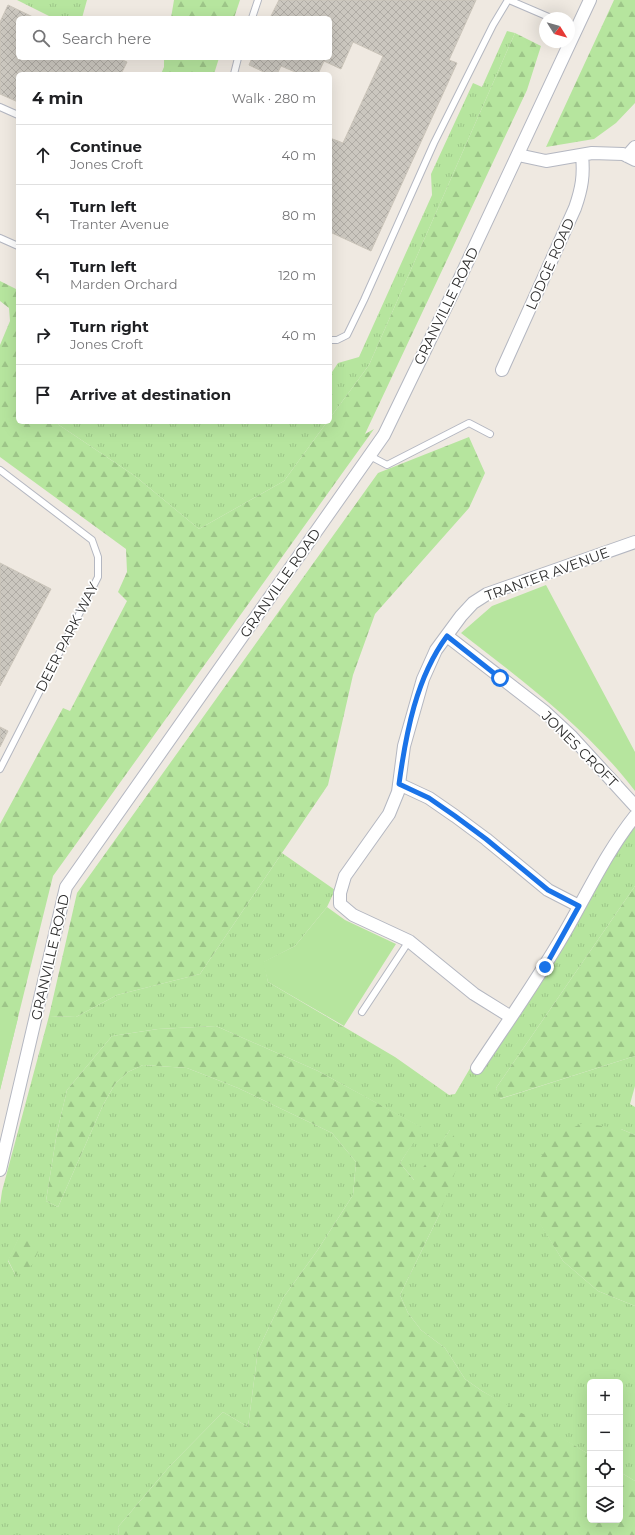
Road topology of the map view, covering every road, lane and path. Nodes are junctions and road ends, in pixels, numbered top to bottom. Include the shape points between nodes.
1 (258, 0) edge
2 (509, 0) edge
3 (590, 0) edge
4 (539, 13) edge
5 (253, 16) edge
6 (575, 25) edge
7 (564, 48) edge
8 (238, 60) edge
9 (234, 72) edge
10 (0, 107) edge
11 (16, 114) edge
12 (632, 154) edge
13 (518, 155) junction
14 (582, 155) junction
15 (0, 238) edge
16 (16, 245) edge
17 (332, 340) edge
18 (502, 370) dead end
19 (490, 434) dead end
20 (370, 456) junction
21 (0, 470) edge
22 (635, 542) edge
23 (447, 636) junction
24 (0, 769) edge
25 (399, 784) junction
26 (635, 806) edge
27 (635, 816) edge
28 (579, 906) junction
29 (409, 941) junction
30 (362, 1012) dead end
31 (511, 1017) junction
32 (477, 1068) dead end
33 (0, 1170) edge

1 - 5 lane
2 - 4 lane
2 - 17 lane via 493,25 434,143 347,335
3 - 6 street, GRANVILLE ROAD
7 - 13 street, GRANVILLE ROAD
8 - 9 lane
10 - 11 lane
12 - 14 street
13 - 14 street via 546,161
13 - 20 street, GRANVILLE ROAD via 384,435
14 - 18 street, LODGE ROAD via 582,188 575,208
15 - 16 lane
19 - 20 lane via 469,423 387,465
20 - 33 street, GRANVILLE ROAD via 66,887
21 - 24 lane, DEER PARK WAY via 92,540 98,557 98,577
22 - 23 street, TRANTER AVENUE via 488,594 473,603
23 - 25 street, TRANTER AVENUE via 436,650 423,679 404,746
23 - 26 street, JONES CROFT via 544,711 572,737
25 - 28 street via 429,798 486,839 548,890
25 - 29 street, TRANTER AVENUE via 389,814 345,876 340,904 352,915
27 - 28 street via 623,831
28 - 31 street via 545,967
29 - 30 lane
29 - 31 street, TRANTER AVENUE via 474,994
31 - 32 street

